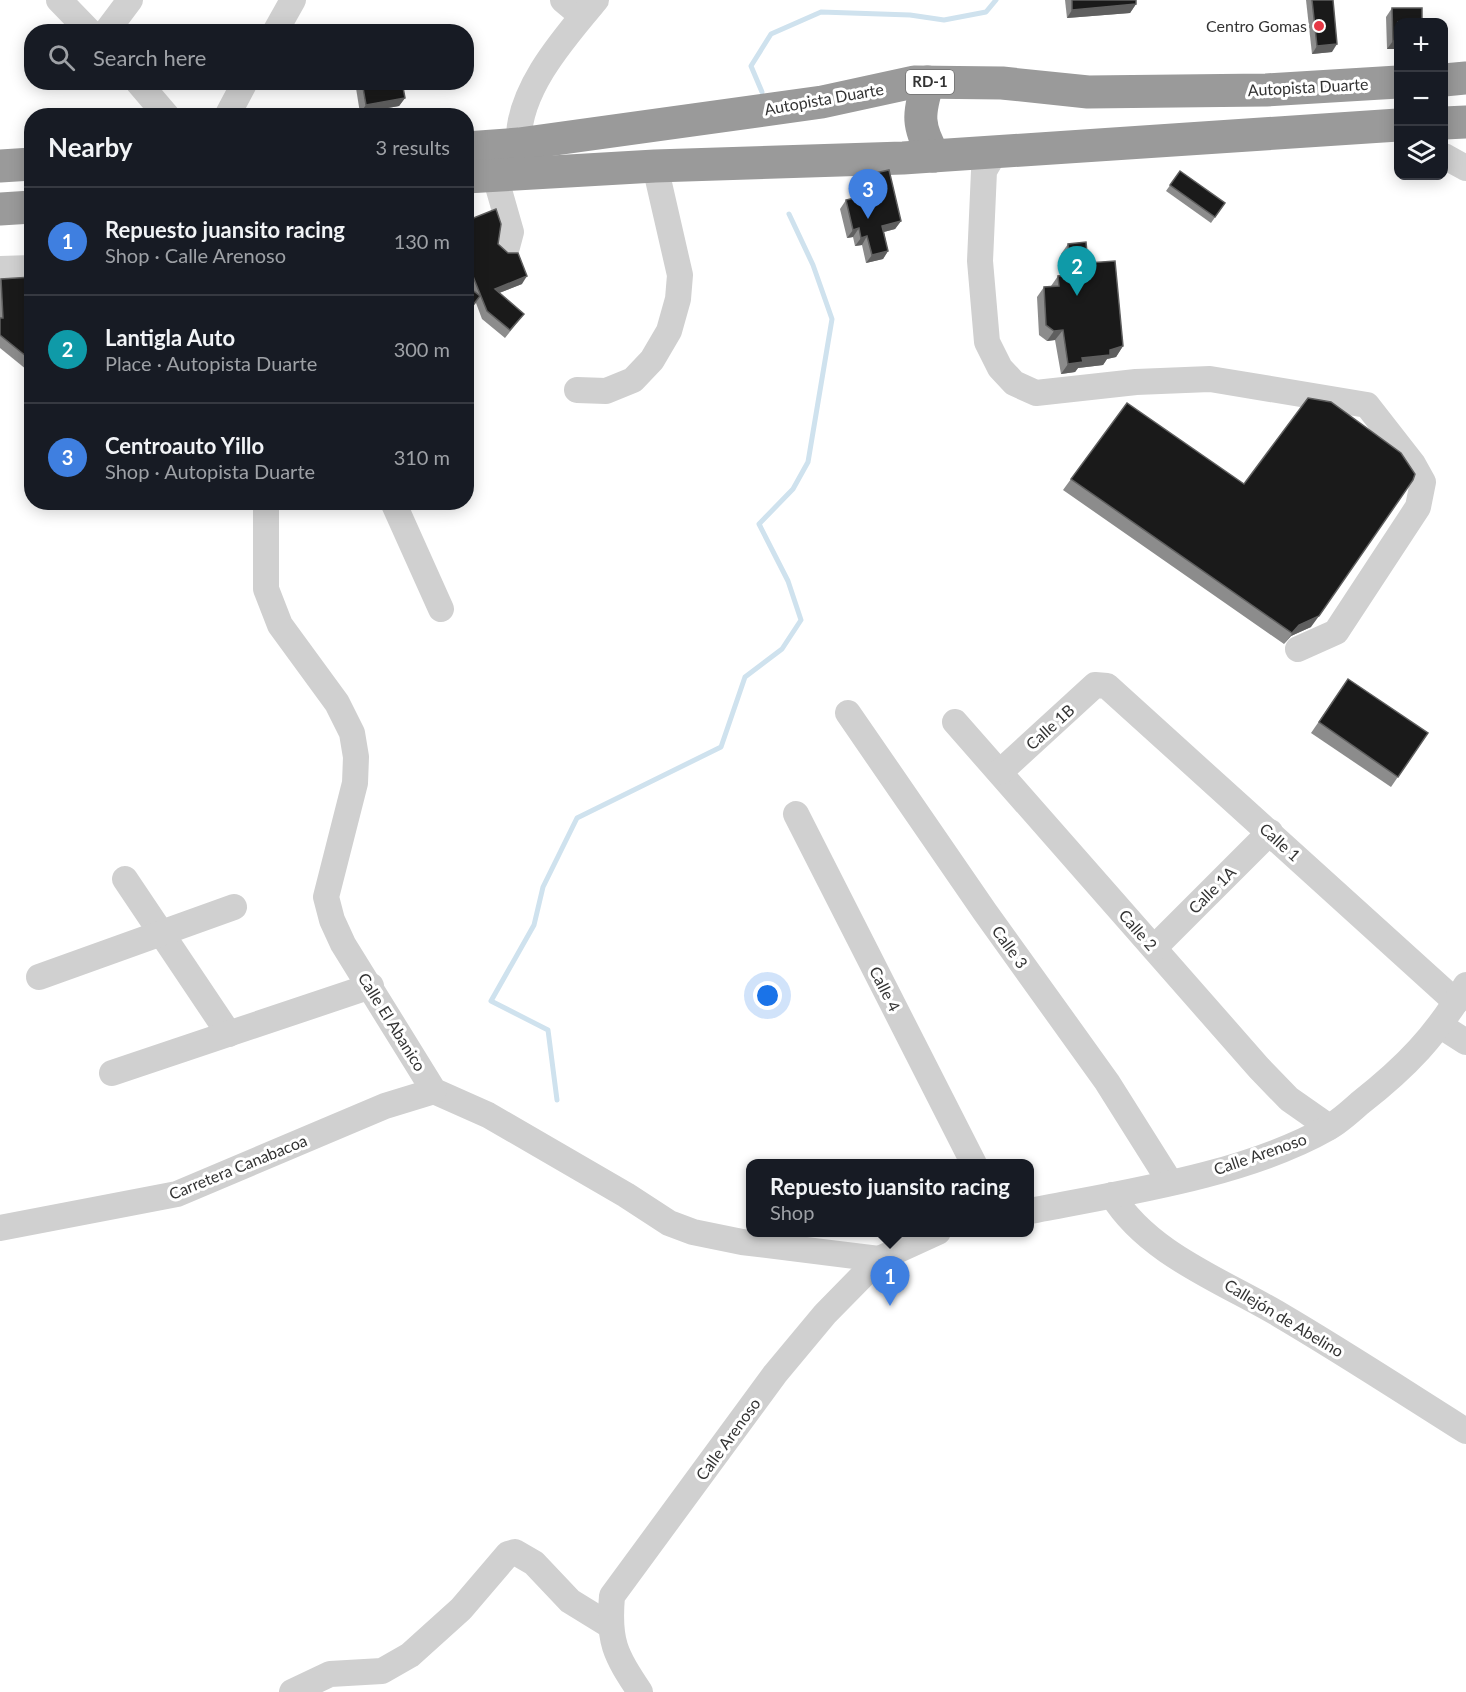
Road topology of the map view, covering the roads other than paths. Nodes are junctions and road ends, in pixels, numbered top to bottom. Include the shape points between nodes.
1 (59, 0) edge
2 (130, 0) edge
3 (293, 0) edge
4 (580, 5) edge
5 (82, 24) edge
6 (112, 24) edge
7 (280, 24) edge
8 (1466, 78) edge
9 (1448, 80) edge
10 (1394, 82) edge
11 (915, 84) junction
12 (145, 90) edge
13 (241, 90) edge
14 (160, 108) edge
15 (231, 108) edge
16 (1466, 122) edge
17 (1448, 123) edge
18 (1394, 127) edge
19 (519, 144) junction
20 (474, 147) edge
21 (995, 152) junction
22 (918, 157) junction
23 (1448, 159) edge
24 (24, 164) edge
25 (0, 166) edge
26 (655, 166) junction
27 (1466, 168) edge
28 (481, 177) edge
29 (24, 208) edge
30 (0, 209) edge
31 (507, 247) dead end
32 (24, 268) edge
33 (0, 269) edge
34 (577, 390) dead end
35 (266, 510) edge
36 (397, 510) edge
37 (441, 609) dead end
38 (1298, 649) dead end
39 (1101, 684) joint
40 (848, 713) dead end
41 (955, 722) dead end
42 (1000, 772) junction
43 (796, 814) dead end
44 (1270, 832) junction
45 (125, 879) dead end
46 (234, 908) dead end
47 (162, 933) junction
48 (1154, 948) junction
49 (39, 977) dead end
50 (371, 986) junction
51 (1461, 994) edge
52 (1441, 1026) junction
53 (229, 1034) junction
54 (1466, 1042) edge
55 (112, 1073) dead end
56 (434, 1091) junction
57 (1329, 1128) junction
58 (971, 1159) edge
59 (1170, 1182) junction
60 (1112, 1195) junction
61 (1034, 1210) edge
62 (0, 1228) edge
63 (929, 1237) edge
64 (879, 1259) junction
65 (1466, 1431) edge
66 (609, 1625) junction
67 (292, 1692) edge
68 (640, 1692) edge

1 - 5 street
2 - 6 street
3 - 7 street
4 - 19 street via 539,73 518,129
8 - 9 highway
10 - 11 highway, Autopista Duarte / RD-1 via 1266,90 1088,92 1002,83
11 - 19 highway, Autopista Duarte / RD-1 via 822,102
11 - 22 highway via 925,140
12 - 14 street
13 - 15 street
16 - 17 highway
18 - 21 highway
19 - 20 highway, Autopista Duarte / RD-1
21 - 22 highway
21 - 38 street via 984,171 980,261 987,342 1000,368 1014,383 1036,393 1136,382 1210,380 1367,405 1413,464 1423,482 1418,507 1336,632
22 - 26 highway
23 - 27 street
24 - 25 highway
26 - 28 highway
26 - 34 street via 680,275 669,331 652,360 633,380 606,391
28 - 31 street via 511,232
29 - 30 highway
32 - 33 street
35 - 50 street, Calle El Abanico via 266,589 280,625 337,702 351,733 356,757 355,783 326,897 343,944
36 - 37 street
39 - 42 street, Calle 1B via 1095,685
39 - 44 street, Calle 1
40 - 59 street, Calle 3 via 1107,1082
41 - 42 street, Calle 2
42 - 48 street, Calle 2
43 - 58 street, Calle 4
44 - 48 street, Calle 1A
44 - 51 street, Calle 1
45 - 47 street
46 - 47 street
47 - 49 street
47 - 53 street
48 - 57 street, Calle 2 via 1289,1099
50 - 53 street
50 - 56 street, Calle El Abanico
51 - 52 street, Calle Arenoso
52 - 54 street
52 - 57 street, Calle Arenoso via 1414,1058
53 - 55 street
56 - 62 street, Carretera Canabacoa via 385,1106 177,1194
56 - 64 street, Calle El Abanico via 488,1115 669,1223 742,1242
57 - 59 street, Calle Arenoso via 1292,1146
59 - 60 street, Calle Arenoso
60 - 61 street, Calle Arenoso
60 - 65 street, Callejón de Abelino via 1123,1213 1149,1237
63 - 64 street, Calle Arenoso
64 - 66 street, Calle Arenoso via 774,1374 612,1596
66 - 67 street via 570,1601 534,1563 515,1552 508,1554 461,1609 410,1655 382,1671 330,1674
66 - 68 street, Calle Arenoso via 616,1656

